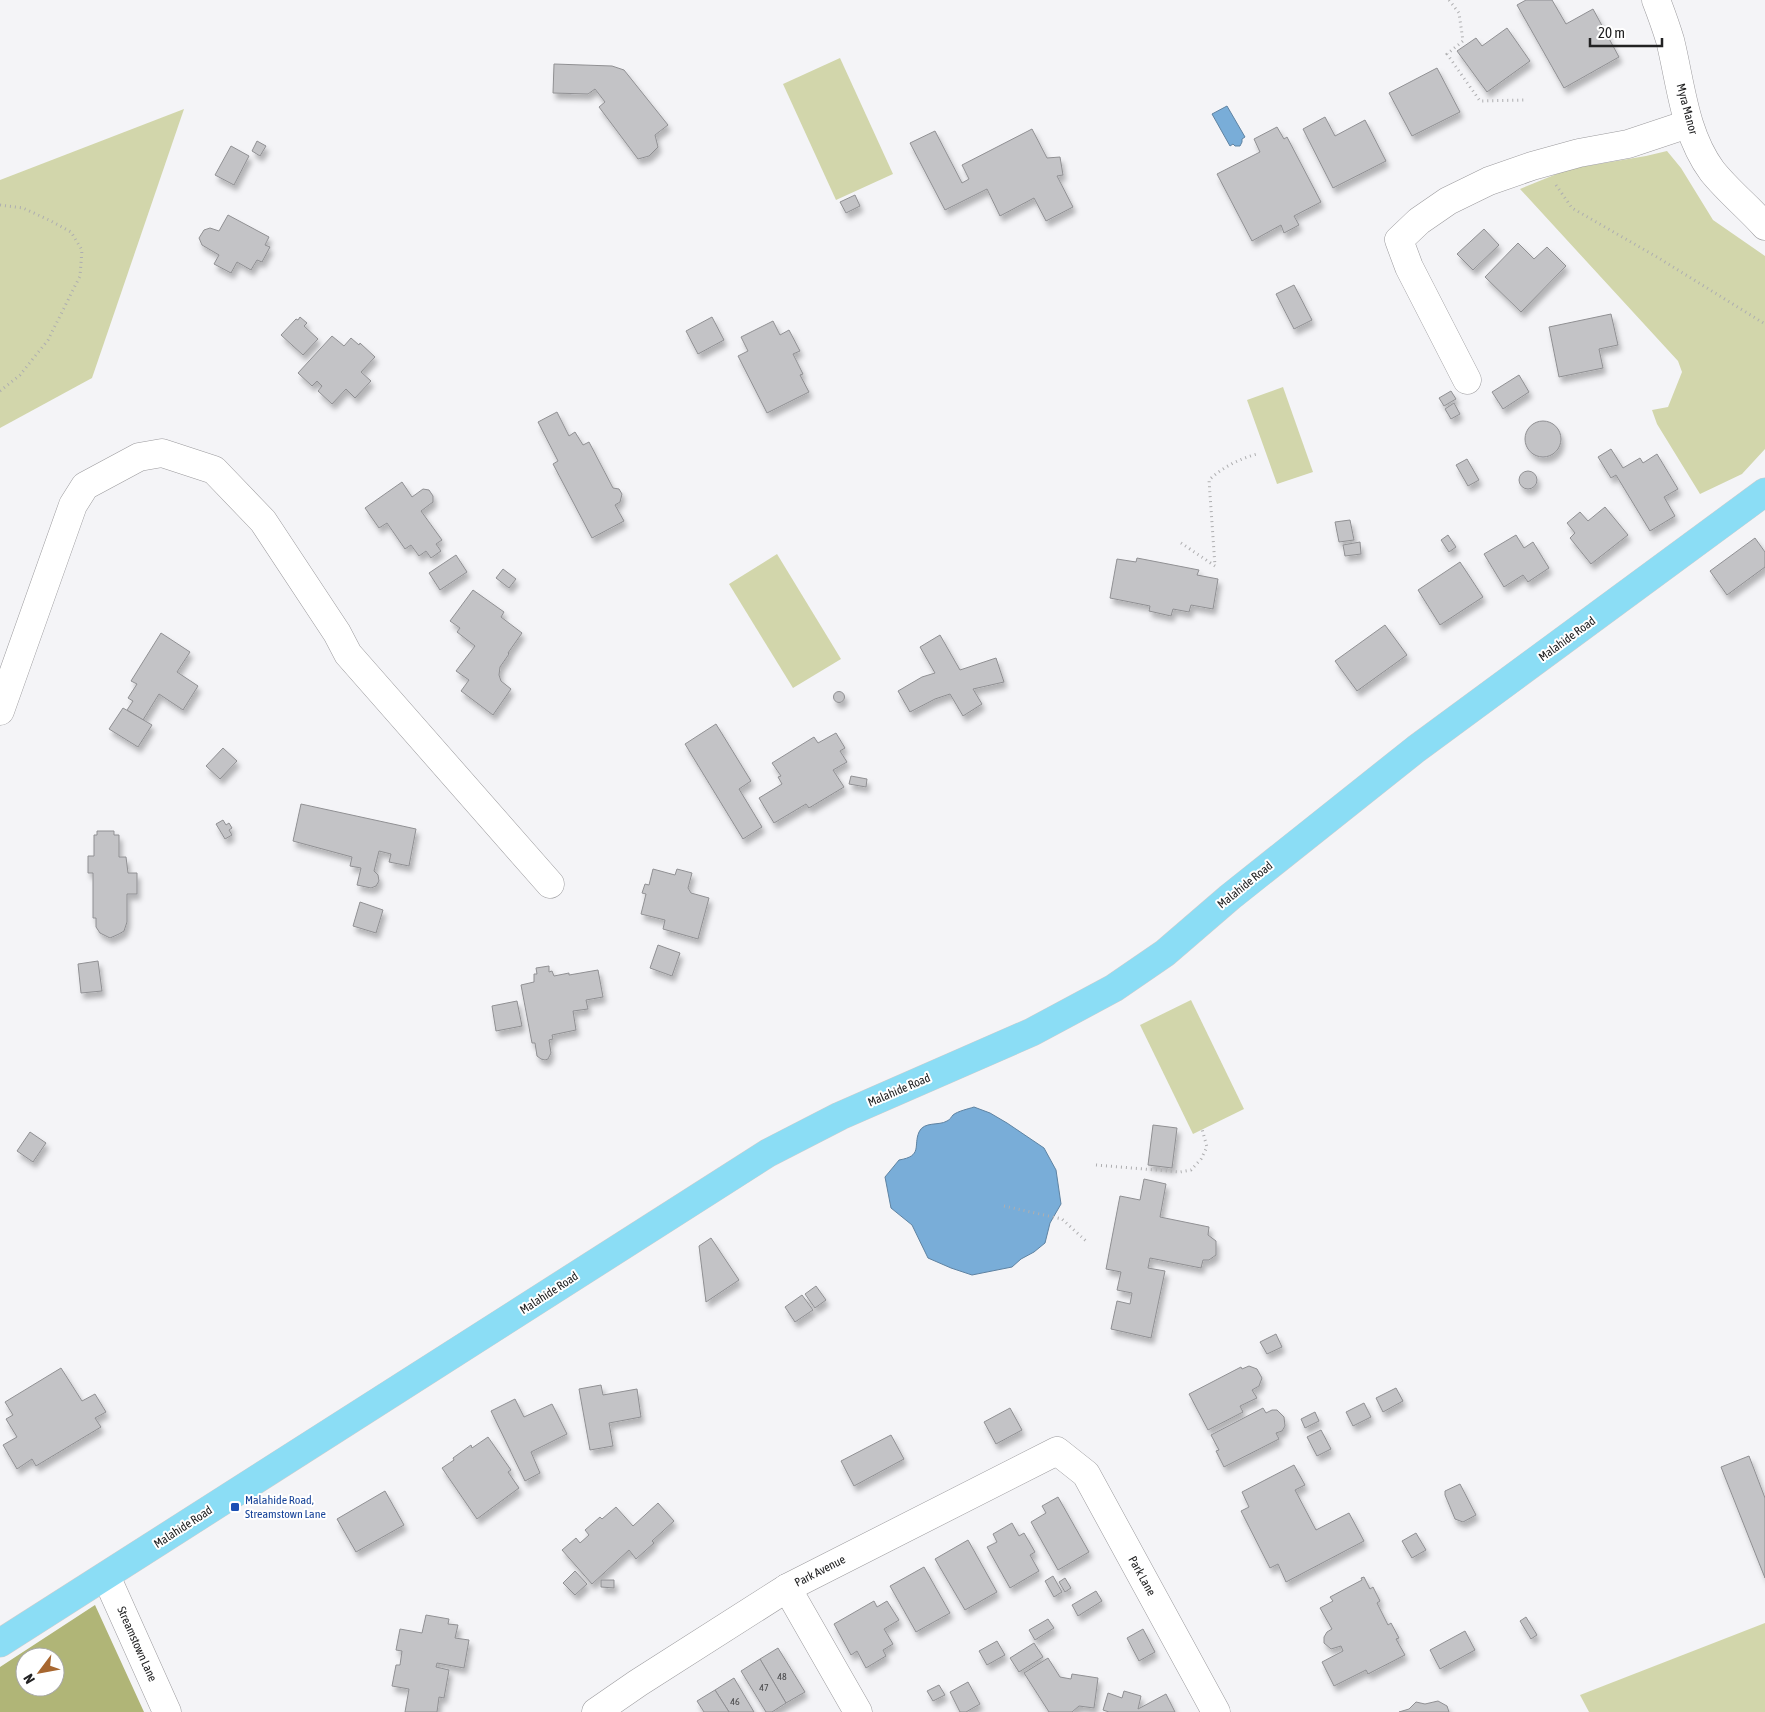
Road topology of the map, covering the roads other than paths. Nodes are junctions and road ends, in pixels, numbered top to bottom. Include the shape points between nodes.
1 (1656, 0) edge
2 (1688, 124) junction
3 (1765, 226) edge
4 (1468, 380) dead end
5 (1765, 492) edge
6 (0, 711) edge
7 (550, 884) dead end
8 (1057, 1450) joint
9 (106, 1576) junction
10 (787, 1588) junction
11 (0, 1643) edge
12 (167, 1712) edge
13 (596, 1712) edge
14 (858, 1712) edge
15 (1216, 1712) edge

1 - 2 street, Myra Manor via 1669,38
2 - 3 street, Myra Manor via 1712,170
2 - 4 street via 1628,144 1545,162 1489,181 1448,201 1399,240 1409,267
5 - 9 main road, Malahide Road via 1416,749 1165,953 1114,988 1032,1032 840,1116 768,1153
6 - 7 street via 73,505 85,486 139,457 162,453 214,470 263,521 348,654
8 - 10 street, Park Avenue
8 - 15 street, Park Lane via 1086,1474
9 - 11 main road, Malahide Road
9 - 12 street, Streamstown Lane
10 - 13 street, Park Avenue
10 - 14 street

